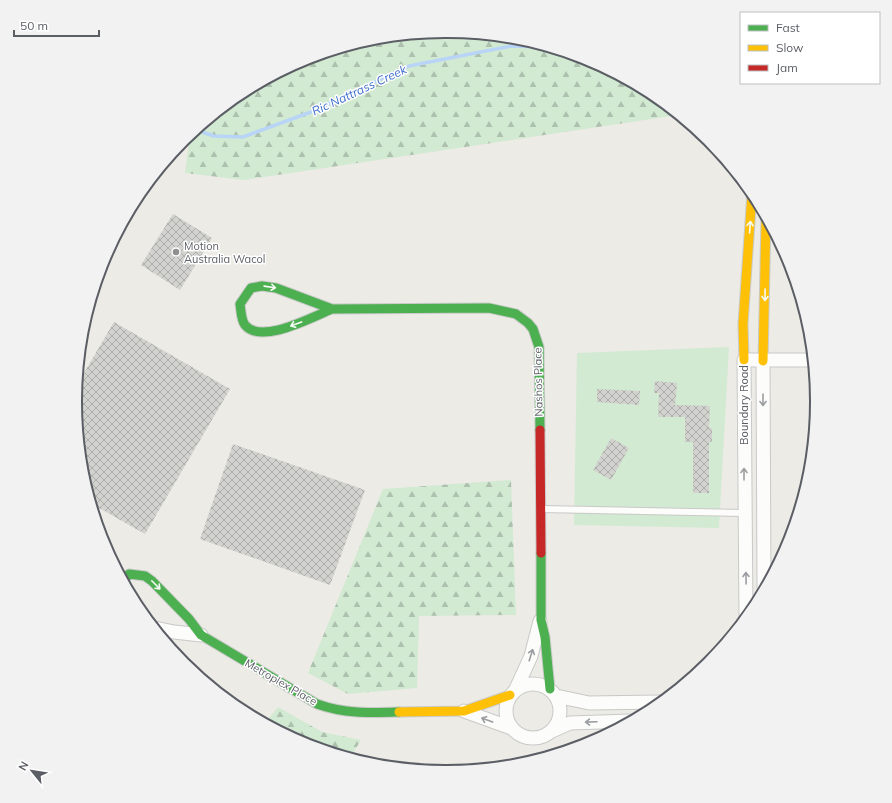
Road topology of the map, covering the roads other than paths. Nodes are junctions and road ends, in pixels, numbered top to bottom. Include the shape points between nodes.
1 (751, 205) edge
2 (766, 229) edge
3 (332, 309) junction
4 (744, 360) junction
5 (807, 360) edge
6 (763, 361) junction
7 (540, 510) junction
8 (744, 513) junction
9 (127, 576) edge
10 (764, 577) edge
11 (746, 606) edge
12 (541, 620) junction
13 (164, 630) edge
14 (201, 635) junction
15 (513, 692) junction
16 (553, 693) junction
17 (651, 702) edge
18 (464, 711) junction
19 (619, 721) edge
20 (511, 728) junction
21 (552, 731) junction

4 -> 1 street, Boundary Road via 743,324
2 -> 6 street, Boundary Road
3 -> 3 street, Nashos Place via 270,333 253,332 244,324 240,304 251,288 262,286 276,288
3 - 7 street, Nashos Place via 490,308 508,310 520,315 536,333 538,347
4 - 6 street
8 -> 4 street, Boundary Road
5 - 6 street
6 -> 10 street, Boundary Road
7 - 8 lane
7 - 12 street, Nashos Place
11 -> 8 street, Boundary Road
9 -> 14 street, Metroplex Place via 145,576 149,579 189,619
15 -> 12 street, Nashos Place via 531,656
12 - 16 street, Nashos Place
13 - 14 street, Metroplex Place
14 - 18 street, Metroplex Place via 317,704 336,711
15 - 16 street via 524,685 533,684 542,685
15 - 18 street, Metroplex Place
15 - 20 street via 506,703 505,712
16 - 17 street via 589,703
16 - 21 street via 560,705 560,715
20 -> 18 street, Metroplex Place
19 -> 21 street via 570,723
20 - 21 street via 526,738 534,739

